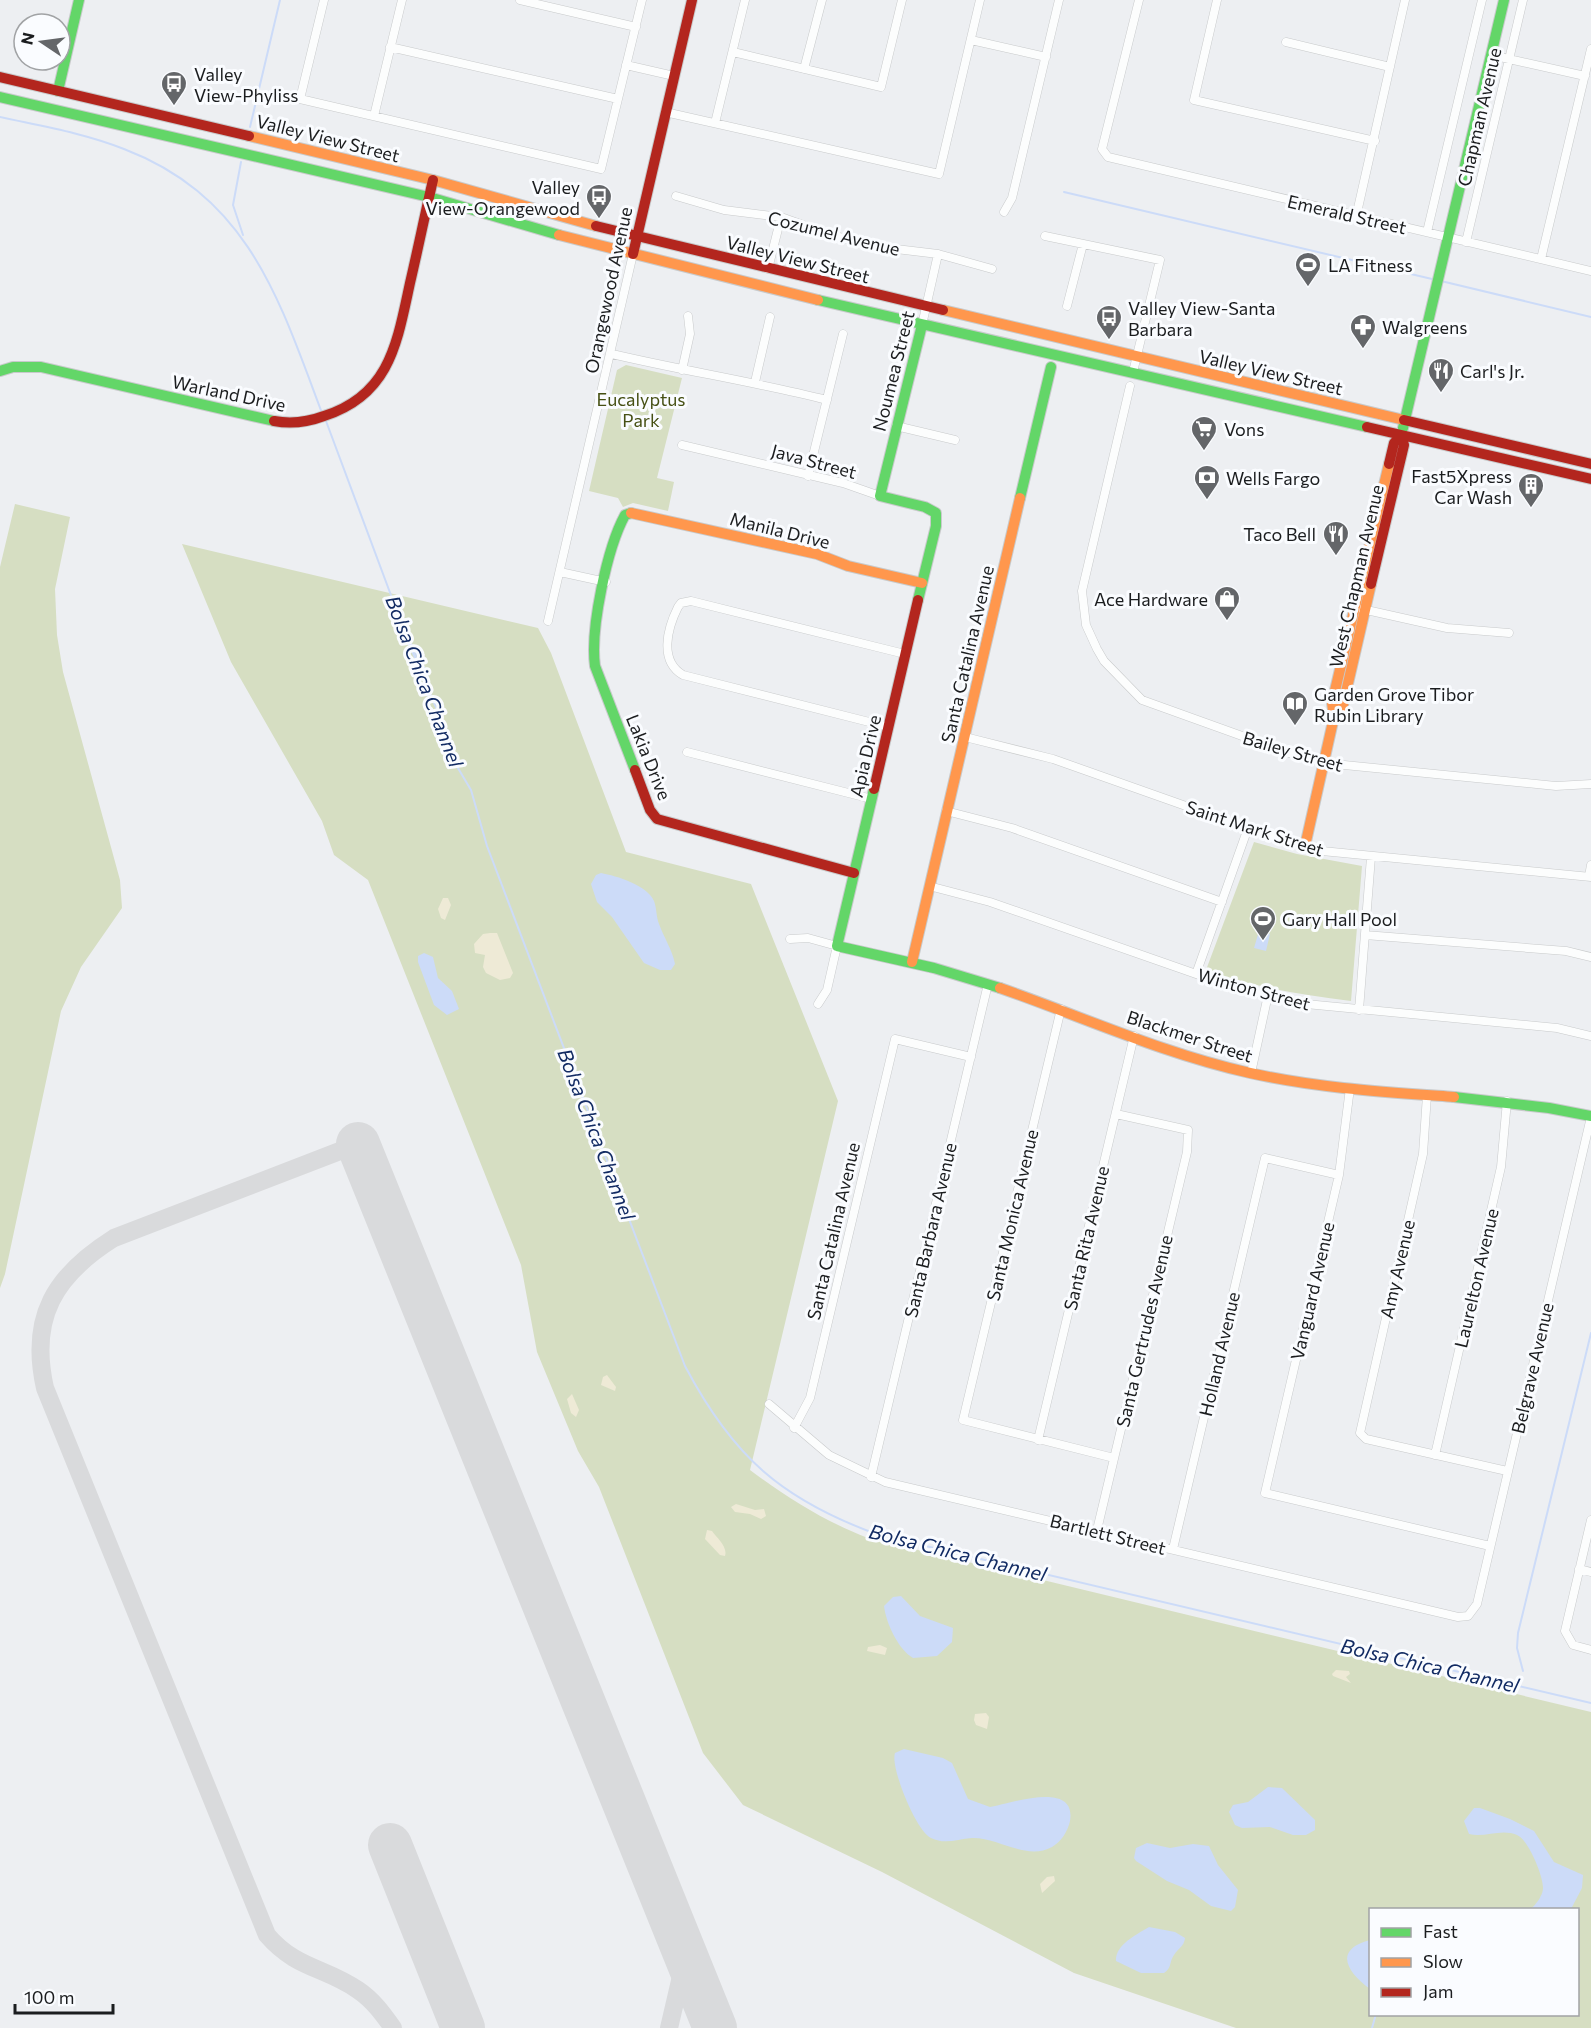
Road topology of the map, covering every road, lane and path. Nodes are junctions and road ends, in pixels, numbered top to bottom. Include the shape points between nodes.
1 (79, 0) edge
2 (324, 0) edge
3 (402, 0) edge
4 (520, 0) edge
5 (642, 0) edge
6 (692, 0) edge
7 (745, 0) edge
8 (822, 0) edge
9 (902, 0) edge
10 (980, 0) edge
11 (1059, 0) edge
12 (1139, 0) edge
13 (1217, 0) edge
14 (1405, 0) edge
15 (1482, 0) edge
16 (1504, 0) edge
17 (1523, 0) edge
18 (636, 27) junction
19 (971, 40) junction
20 (1286, 42) dead end
21 (390, 47) junction
22 (1591, 49) edge
23 (733, 52) junction
24 (1491, 55) junction
25 (1046, 57) junction
26 (1509, 59) junction
27 (626, 65) junction
28 (1390, 67) junction
29 (804, 69) junction
30 (674, 76) junction
31 (1585, 76) junction
32 (0, 77) edge
33 (58, 91) junction
34 (0, 97) edge
35 (618, 99) junction
36 (0, 104) edge
37 (46, 108) junction
38 (665, 112) junction
39 (374, 116) junction
40 (715, 123) junction
41 (1375, 141) junction
42 (433, 180) junction
43 (676, 196) dead end
44 (429, 197) junction
45 (1004, 213) dead end
46 (1356, 217) junction
47 (781, 218) junction
48 (1427, 232) junction
49 (1045, 236) dead end
50 (636, 237) junction
51 (1448, 237) junction
52 (1466, 242) junction
53 (1083, 244) junction
54 (633, 254) junction
55 (938, 255) junction
56 (1541, 259) junction
57 (768, 269) junction
58 (992, 269) dead end
59 (1591, 271) edge
60 (1067, 306) dead end
61 (926, 307) junction
62 (688, 316) dead end
63 (771, 317) dead end
64 (922, 325) junction
65 (843, 334) dead end
66 (1057, 339) junction
67 (1054, 353) junction
68 (612, 354) junction
69 (1136, 358) junction
70 (1052, 367) joint
71 (682, 370) junction
72 (0, 371) edge
73 (1133, 372) junction
74 (755, 382) junction
75 (1130, 386) dead end
76 (1263, 387) junction
77 (1238, 397) junction
78 (827, 400) junction
79 (1254, 401) junction
80 (1404, 420) junction
81 (896, 426) junction
82 (1401, 435) junction
83 (956, 440) dead end
84 (682, 445) dead end
85 (1591, 464) edge
86 (808, 476) junction
87 (1591, 479) edge
88 (880, 496) junction
89 (628, 513) joint
90 (936, 513) joint
91 (560, 572) junction
92 (606, 582) junction
93 (922, 583) junction
94 (1360, 608) junction
95 (548, 621) dead end
96 (1509, 633) dead end
97 (905, 654) junction
98 (889, 727) junction
99 (965, 737) junction
100 (687, 752) dead end
101 (1324, 763) junction
102 (1591, 784) edge
103 (872, 799) junction
104 (946, 811) junction
105 (1248, 828) junction
106 (1305, 846) junction
107 (1371, 857) junction
108 (1591, 865) edge
109 (854, 873) junction
110 (1590, 877) edge
111 (929, 886) junction
112 (1222, 902) junction
113 (1365, 935) junction
114 (790, 939) dead end
115 (837, 946) junction
116 (1591, 957) edge
117 (912, 962) junction
118 (1196, 974) junction
119 (988, 984) junction
120 (1268, 995) junction
121 (818, 1005) dead end
122 (1061, 1010) junction
123 (1359, 1010) junction
124 (1134, 1036) junction
125 (1591, 1036) edge
126 (971, 1057) junction
127 (1251, 1073) junction
128 (1350, 1088) junction
129 (1427, 1095) junction
130 (1507, 1101) junction
131 (1116, 1114) junction
132 (1591, 1117) edge
133 (1340, 1175) junction
134 (770, 1404) dead end
135 (794, 1428) junction
136 (1038, 1440) junction
137 (1435, 1455) junction
138 (1114, 1458) junction
139 (1507, 1472) junction
140 (871, 1477) junction
141 (1591, 1520) edge
142 (1097, 1530) junction
143 (1490, 1546) junction
144 (1173, 1549) junction
145 (1579, 1569) junction
146 (1591, 1572) edge
147 (1468, 1616) joint
148 (1591, 1650) edge

1 - 33 street
2 - 39 street via 300,99
3 - 21 street
4 - 18 street
5 - 18 street
6 - 30 street, Orangewood Avenue
7 - 23 street
8 - 29 street
9 - 29 street via 881,87
10 - 19 street
11 - 25 street
12 - 46 street, Emerald Street via 1102,149 1104,154
13 - 41 street via 1194,100
14 - 28 street
15 - 48 street, Chapman Avenue
16 - 24 street, West Chapman Avenue
17 - 26 street, Chapman Avenue
18 - 27 street
19 - 25 street
19 - 40 street via 939,174
20 - 28 street
21 - 35 street
21 - 39 street
22 - 31 street
23 - 29 street
23 - 40 street
24 - 26 street
24 - 51 street, West Chapman Avenue
25 - 45 street via 1012,198
26 - 31 street
26 - 52 street, Chapman Avenue
27 - 30 street
27 - 35 street
28 - 41 street
30 - 38 street, Orangewood Avenue
31 - 56 street
32 - 33 street, Valley View Street
33 - 42 street, Valley View Street
34 - 37 street, Valley View Street
35 - 39 street via 601,169
36 - 37 street via 32,110
37 - 44 street, Valley View Street
38 - 40 street
38 - 50 street, Orangewood Avenue
41 - 46 street
42 - 44 street, Warland Drive
42 - 50 street, Valley View Street
43 - 47 street, Cozumel Avenue via 724,210
44 - 54 street, Valley View Street
44 - 72 street, Warland Drive via 394,352 374,384 331,415 297,423 280,422 40,367
46 - 48 street, Emerald Street
47 - 55 street, Cozumel Avenue via 834,236
47 - 57 street
48 - 51 street, Emerald Street
49 - 53 street
50 - 54 street, Orangewood Avenue
50 - 57 street, Valley View Street
51 - 52 street, Emerald Street
51 - 80 street, West Chapman Avenue
52 - 56 street, Emerald Street
53 - 60 street
53 - 69 street via 1160,260
54 - 64 street, Valley View Street
54 - 68 street, Orangewood Avenue
55 - 58 street, Cozumel Avenue
55 - 61 street, Noumea Street
56 - 59 street, Emerald Street
57 - 61 street, Valley View Street
61 - 64 street, Noumea Street
61 - 66 street, Valley View Street
62 - 71 street via 690,334
63 - 74 street
64 - 67 street, Valley View Street
64 - 81 street, Noumea Street
65 - 78 street
66 - 67 street, Santa Catalina Avenue
66 - 69 street, Valley View Street
67 - 70 street, Santa Catalina Avenue
67 - 73 street, Valley View Street
68 - 71 street
68 - 91 street, Orangewood Avenue
69 - 73 street
69 - 76 street, Valley View Street
70 - 99 street, Santa Catalina Avenue
71 - 74 street
73 - 77 street, Valley View Street
74 - 78 street
75 - 101 street, Bailey Street via 1082,591 1086,625 1104,662 1142,700
76 - 77 street
76 - 79 street
76 - 80 street, Valley View Street
77 - 79 street, Valley View Street
78 - 86 street
79 - 82 street, Valley View Street
80 - 82 street, West Chapman Avenue
80 - 85 street, Valley View Street
81 - 83 street
81 - 88 street, Noumea Street
82 - 87 street, Valley View Street
82 - 94 street, West Chapman Avenue via 1394,442
84 - 86 street, Java Street
86 - 88 street, Java Street
88 - 90 street, Java Street
89 - 92 street, Lakia Drive via 620,524
89 - 93 street, Manila Drive via 638,512 817,554 848,566
90 - 93 street, Apia Drive
91 - 92 street
91 - 95 street, Orangewood Avenue
92 - 109 street, Lakia Drive via 592,656 650,810 657,819
93 - 97 street, Apia Drive
94 - 96 street via 1447,628
94 - 101 street, West Chapman Avenue via 1343,705 1334,717
97 - 98 street, Apia Drive
97 - 98 street via 691,601 681,603 675,613 667,651 676,671 690,678
98 - 103 street, Apia Drive
99 - 104 street, Santa Catalina Avenue
99 - 105 street, Saint Mark Street via 1053,759
100 - 103 street
101 - 102 street, Bailey Street via 1556,786
101 - 106 street
103 - 109 street, Apia Drive
104 - 111 street, Santa Catalina Avenue
104 - 112 street via 1012,828
105 - 106 street, Saint Mark Street
105 - 112 street
106 - 107 street, Saint Mark Street
107 - 110 street, Saint Mark Street
107 - 113 street
108 - 110 street
109 - 115 street, Apia Drive
111 - 117 street, Santa Catalina Avenue
111 - 118 street, Winton Street via 990,902
112 - 118 street
113 - 116 street via 1566,951
113 - 123 street
114 - 115 street, Blackmer Street via 808,938
115 - 117 street, Blackmer Street
115 - 121 street, Apia Drive via 827,990
117 - 119 street, Blackmer Street
118 - 120 street, Winton Street
119 - 122 street, Blackmer Street
119 - 126 street, Santa Barbara Avenue
120 - 123 street, Winton Street
120 - 127 street
122 - 124 street, Blackmer Street
122 - 136 street, Santa Monica Avenue via 963,1420
123 - 125 street, Winton Street via 1557,1028
124 - 127 street, Blackmer Street
124 - 131 street, Santa Rita Avenue
126 - 135 street, Santa Catalina Avenue via 895,1039 810,1398
126 - 140 street, Santa Barbara Avenue
127 - 128 street, Blackmer Street
128 - 129 street, Blackmer Street
128 - 133 street, Vanguard Avenue
129 - 130 street, Blackmer Street
129 - 137 street, Amy Avenue via 1424,1154 1360,1433 1366,1439
130 - 132 street, Blackmer Street
130 - 137 street, Laurelton Avenue via 1501,1167
131 - 136 street, Santa Rita Avenue
131 - 138 street, Santa Gertrudes Avenue via 1188,1131 1187,1152
132 - 139 street, Belgrave Avenue
133 - 143 street, Vanguard Avenue via 1265,1493
133 - 144 street, Holland Avenue via 1265,1158
134 - 135 street, Bartlett Street
135 - 140 street, Bartlett Street via 828,1455
136 - 138 street
137 - 139 street
138 - 142 street, Santa Gertrudes Avenue
139 - 143 street, Belgrave Avenue
140 - 142 street, Bartlett Street
141 - 145 street
142 - 144 street, Bartlett Street
143 - 147 street, Belgrave Avenue via 1476,1604
144 - 147 street, Bartlett Street via 1458,1617
145 - 146 street
145 - 148 street via 1565,1631 1573,1645

